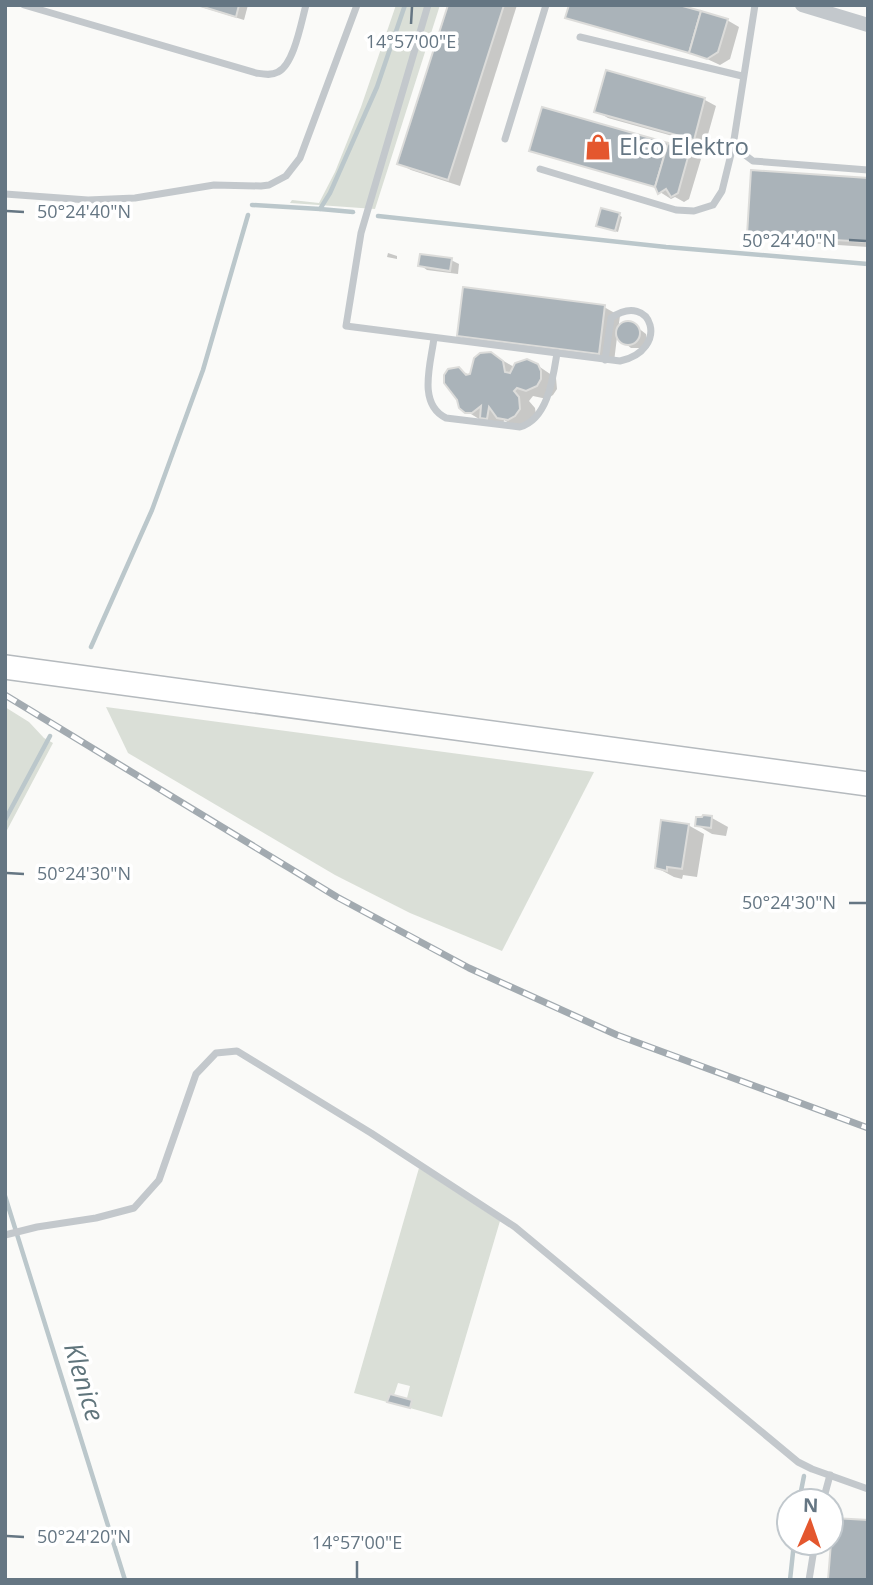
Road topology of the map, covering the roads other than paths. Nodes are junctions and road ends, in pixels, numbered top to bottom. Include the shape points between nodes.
1 (24, 5) edge
2 (306, 5) edge
3 (357, 5) edge
4 (428, 5) edge
5 (546, 5) edge
6 (755, 5) edge
7 (802, 5) edge
8 (841, 11) edge
9 (868, 25) edge
10 (580, 37) dead end
11 (742, 76) junction
12 (505, 139) dead end
13 (733, 146) junction
14 (540, 169) dead end
15 (868, 170) edge
16 (5, 194) edge
17 (434, 338) junction
18 (557, 353) junction
19 (605, 359) junction
20 (5, 667) edge
21 (868, 783) edge
22 (5, 1235) edge
23 (830, 1475) junction
24 (827, 1487) edge
25 (868, 1489) edge
26 (813, 1557) edge
27 (810, 1580) edge

1 - 2 lane via 268,75 287,65
3 - 16 lane via 300,158 278,181 119,199
4 - 17 lane via 361,233 346,326
5 - 12 lane
6 - 11 lane
7 - 8 street
8 - 9 street
10 - 11 lane
11 - 13 lane
13 - 14 lane via 718,199 694,211 676,210
13 - 15 lane via 753,160
17 - 18 lane
17 - 18 lane via 428,397 436,412 446,418 520,427 531,422 543,408
18 - 19 lane
19 - 19 lane via 620,362 638,354 652,331 649,320 631,311 611,318
20 - 21 main road
22 - 23 lane via 134,1208 159,1180 196,1074 216,1053 237,1051 515,1227 798,1462
23 - 24 lane
23 - 25 lane
26 - 27 lane

